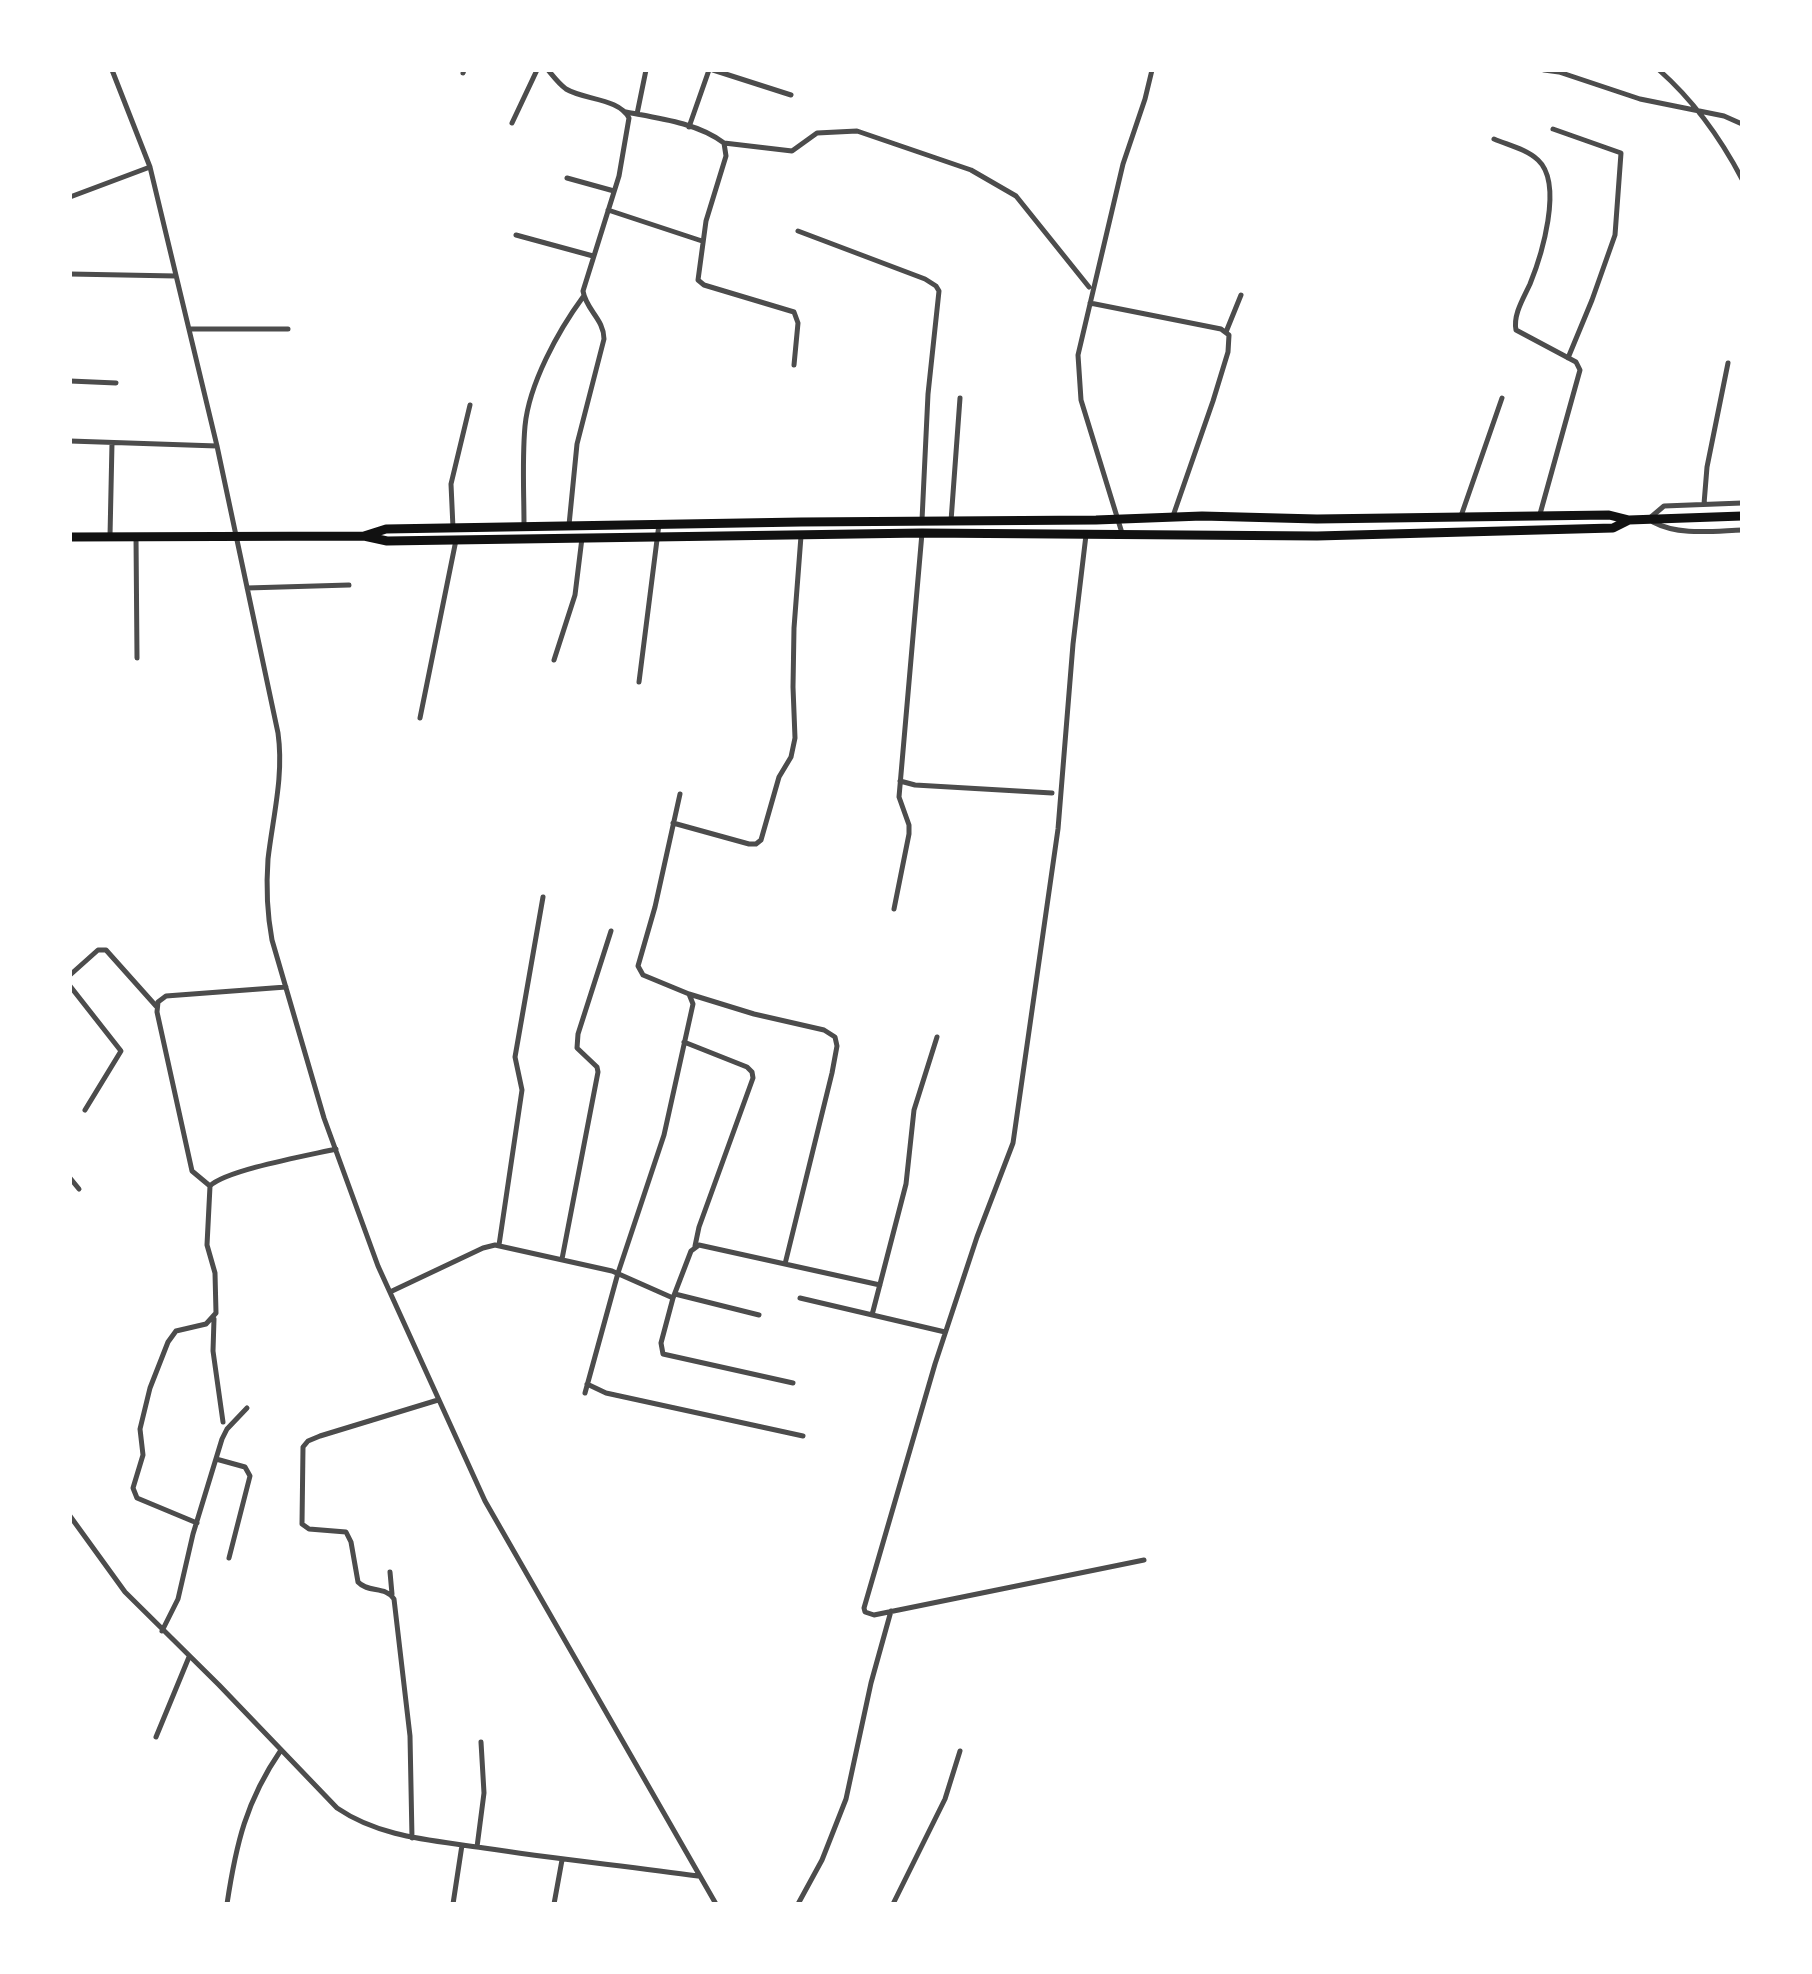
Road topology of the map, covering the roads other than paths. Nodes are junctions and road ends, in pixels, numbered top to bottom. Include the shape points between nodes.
1 (112, 70) edge
2 (537, 70) edge
3 (548, 70) edge
4 (646, 70) edge
5 (711, 70) edge
6 (1152, 70) edge
7 (1544, 70) edge
8 (1659, 70) edge
9 (791, 95) dead end
10 (626, 112) junction
11 (1698, 112) junction
12 (637, 114) junction
13 (512, 123) dead end
14 (1742, 124) edge
15 (689, 127) junction
16 (1553, 129) dead end
17 (1494, 139) dead end
18 (724, 143) junction
19 (150, 167) junction
20 (567, 178) dead end
21 (1742, 179) edge
22 (614, 191) junction
23 (70, 197) edge
24 (608, 210) junction
25 (798, 231) dead end
26 (516, 235) dead end
27 (702, 241) junction
28 (593, 256) junction
29 (70, 274) edge
30 (176, 276) junction
31 (1089, 287) dead end
32 (1241, 295) dead end
33 (583, 297) junction
34 (1090, 303) junction
35 (189, 329) junction
36 (288, 329) dead end
37 (1226, 332) junction
38 (1568, 358) junction
39 (1728, 363) dead end
40 (794, 365) dead end
41 (70, 381) edge
42 (116, 383) dead end
43 (960, 398) dead end
44 (1502, 398) dead end
45 (470, 405) dead end
46 (70, 441) edge
47 (112, 443) junction
48 (217, 446) junction
49 (1742, 503) edge
50 (1704, 504) junction
51 (1540, 514) junction
52 (1461, 516) junction
53 (1742, 516) edge
54 (1172, 517) junction
55 (1117, 518) junction
56 (922, 520) junction
57 (1629, 520) junction
58 (1648, 520) junction
59 (895, 521) junction
60 (951, 521) junction
61 (659, 524) junction
62 (524, 526) junction
63 (569, 526) junction
64 (453, 528) junction
65 (1742, 530) edge
66 (922, 533) junction
67 (1087, 533) junction
68 (896, 534) junction
69 (1122, 534) junction
70 (236, 535) junction
71 (802, 535) junction
72 (110, 536) junction
73 (136, 536) junction
74 (364, 536) junction
75 (70, 537) edge
76 (657, 537) junction
77 (582, 538) junction
78 (456, 540) junction
79 (349, 585) dead end
80 (247, 588) junction
81 (137, 658) dead end
82 (554, 660) dead end
83 (639, 682) dead end
84 (420, 718) dead end
85 (900, 781) junction
86 (1052, 793) dead end
87 (680, 794) dead end
88 (673, 823) junction
89 (543, 897) dead end
90 (894, 909) dead end
91 (611, 931) dead end
92 (70, 975) edge
93 (70, 986) edge
94 (286, 987) junction
95 (689, 994) junction
96 (157, 1007) junction
97 (937, 1037) dead end
98 (684, 1042) junction
99 (85, 1110) dead end
100 (336, 1149) junction
101 (70, 1178) edge
102 (210, 1186) junction
103 (79, 1189) dead end
104 (499, 1245) junction
105 (695, 1247) junction
106 (562, 1259) junction
107 (785, 1264) junction
108 (618, 1273) junction
109 (880, 1285) junction
110 (390, 1292) junction
111 (674, 1296) junction
112 (800, 1298) dead end
113 (759, 1315) dead end
114 (872, 1315) junction
115 (214, 1318) junction
116 (945, 1332) junction
117 (793, 1383) dead end
118 (587, 1384) junction
119 (585, 1393) dead end
120 (438, 1400) junction
121 (247, 1408) dead end
122 (223, 1422) dead end
123 (803, 1436) dead end
124 (216, 1459) junction
125 (70, 1516) edge
126 (197, 1523) junction
127 (229, 1558) dead end
128 (1144, 1560) dead end
129 (390, 1572) dead end
130 (392, 1595) junction
131 (891, 1611) junction
132 (162, 1631) junction
133 (189, 1656) junction
134 (156, 1737) dead end
135 (481, 1742) dead end
136 (281, 1750) junction
137 (960, 1751) dead end
138 (412, 1838) junction
139 (462, 1845) junction
140 (477, 1847) junction
141 (562, 1860) junction
142 (699, 1876) junction
143 (227, 1904) edge
144 (453, 1904) edge
145 (554, 1904) edge
146 (716, 1904) edge
147 (798, 1904) edge
148 (893, 1904) edge

1 - 19 street
2 - 13 street
3 - 10 street via 565,88
4 - 12 street
5 - 9 street
5 - 15 street
6 - 34 street
7 - 11 street
8 - 11 street
10 - 12 street
10 - 22 street via 629,130
11 - 14 street
11 - 21 street
12 - 15 street
15 - 18 street
16 - 38 street via 1621,153 1615,235
17 - 38 street via 1537,159 1548,182 1546,238 1515,318 1516,330
18 - 27 street via 726,156
18 - 31 street via 792,151 817,133 857,131 971,170 1016,196
19 - 23 street
19 - 30 street
20 - 22 street
22 - 24 street
24 - 27 street
24 - 28 street
25 - 56 street via 925,279 939,291
26 - 28 street
27 - 40 street via 699,282 797,316
28 - 33 street
29 - 30 street
30 - 35 street
32 - 37 street
33 - 62 street via 565,322 532,394 525,425
33 - 63 street via 604,330 604,339 577,444
34 - 37 street
34 - 55 street via 1078,380
35 - 36 street
35 - 48 street
37 - 54 street via 1228,352
38 - 51 street via 1579,365 1579,375
39 - 50 street
41 - 42 street
43 - 60 street
44 - 52 street
45 - 64 street via 451,484
46 - 47 street
47 - 48 street
47 - 72 street
48 - 70 street
49 - 50 street
50 - 58 street via 1664,506
51 - 52 main road
51 - 57 main road
52 - 54 main road
53 - 58 main road
54 - 55 main road
55 - 60 main road
55 - 69 street
56 - 59 main road
56 - 60 main road
57 - 58 main road
57 - 69 main road via 1613,528 1524,531
58 - 65 street via 1688,531
59 - 61 main road
59 - 68 main road
61 - 63 main road
61 - 76 street
62 - 63 main road
62 - 64 main road
64 - 74 main road via 386,529
66 - 67 main road
66 - 68 main road
66 - 85 street
67 - 69 main road
67 - 116 street via 1058,829 1015,1131
68 - 71 main road
70 - 73 main road
70 - 74 main road
70 - 80 street
71 - 76 main road
71 - 88 street via 794,628 795,738 761,840 749,844
72 - 73 main road
72 - 75 main road
73 - 81 street
74 - 78 main road
76 - 77 main road
76 - 83 street
77 - 78 main road
77 - 82 street via 575,595
78 - 84 street
79 - 80 street
80 - 94 street via 280,748 266,902
85 - 86 street
85 - 90 street via 909,834
87 - 88 street
88 - 95 street via 638,966 643,975
89 - 104 street via 515,1057 522,1090
91 - 106 street via 578,1034 577,1048 598,1072
92 - 96 street via 98,950 106,950
93 - 99 street via 121,1051
94 - 96 street via 166,996
94 - 100 street
95 - 98 street via 693,1004
95 - 107 street via 835,1037 832,1073
96 - 102 street via 192,1171
97 - 109 street via 914,1110 906,1184
98 - 105 street via 747,1067 753,1078
98 - 108 street via 664,1135
100 - 102 street via 232,1175
100 - 110 street
101 - 103 street
102 - 115 street via 207,1245 215,1273
104 - 106 street
104 - 110 street
105 - 107 street
105 - 111 street
106 - 108 street
107 - 109 street
108 - 111 street
108 - 118 street
109 - 114 street
110 - 120 street
111 - 113 street
111 - 117 street via 661,1343 663,1354
112 - 114 street
114 - 116 street
115 - 122 street
115 - 126 street via 176,1331 168,1342 141,1422 143,1455 133,1488 137,1498
116 - 131 street via 864,1608 869,1614
118 - 119 street
118 - 123 street via 606,1393
120 - 130 street via 320,1436 303,1447 302,1524 346,1532 358,1582
120 - 142 street via 485,1501
121 - 124 street via 227,1429
124 - 126 street
124 - 127 street via 245,1467 250,1476
125 - 132 street via 125,1592
126 - 132 street via 178,1599
128 - 131 street
129 - 130 street
130 - 138 street via 410,1736
131 - 147 street via 846,1799
132 - 133 street
133 - 134 street
133 - 136 street
135 - 140 street via 484,1793
136 - 138 street via 356,1821
136 - 143 street via 259,1782 243,1824
137 - 148 street via 945,1799
138 - 139 street
139 - 140 street
139 - 144 street
140 - 141 street
141 - 142 street
141 - 145 street
142 - 146 street

